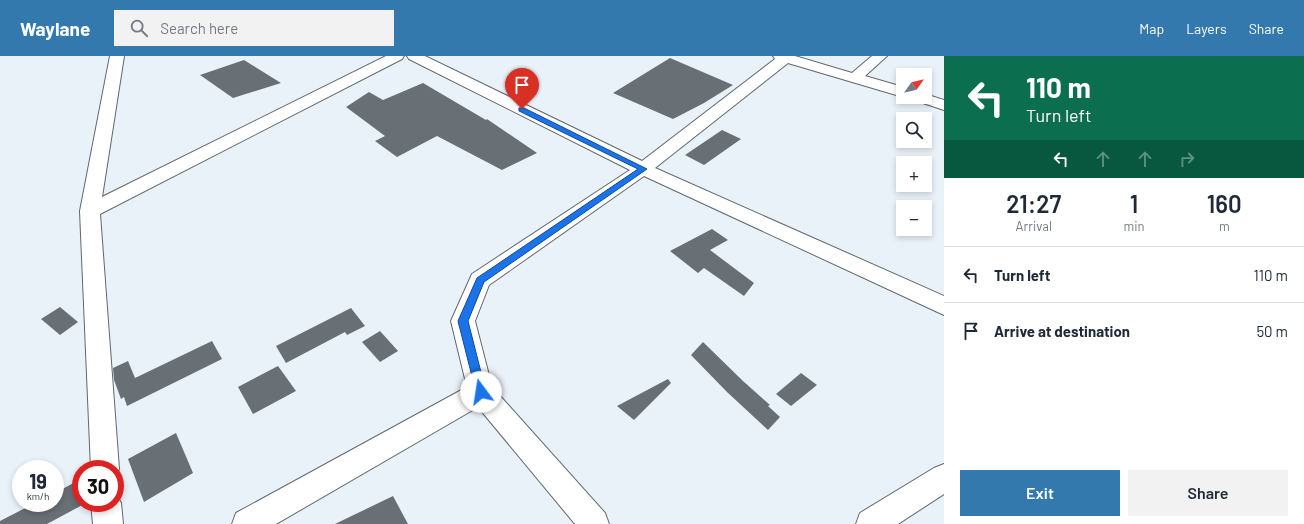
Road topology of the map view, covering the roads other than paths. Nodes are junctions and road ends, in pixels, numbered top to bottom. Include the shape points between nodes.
1 (117, 56) edge
2 (397, 56) edge
3 (414, 56) edge
4 (880, 56) edge
5 (785, 57) edge
6 (855, 78) junction
7 (896, 90) edge
8 (932, 101) edge
9 (944, 105) edge
10 (643, 169) junction
11 (90, 211) junction
12 (944, 306) edge
13 (481, 392) junction
14 (104, 460) edge
15 (944, 478) edge
16 (107, 512) edge
17 (108, 524) edge
18 (247, 524) edge
19 (594, 524) edge
20 (871, 524) edge

1 - 11 street
2 - 11 street
3 - 10 street
4 - 6 street
5 - 6 street
5 - 10 street
6 - 7 street
8 - 9 street
10 - 12 street
10 - 13 street via 480,280 463,321
11 - 14 street
13 - 18 street
13 - 19 street
15 - 20 street
16 - 17 street

